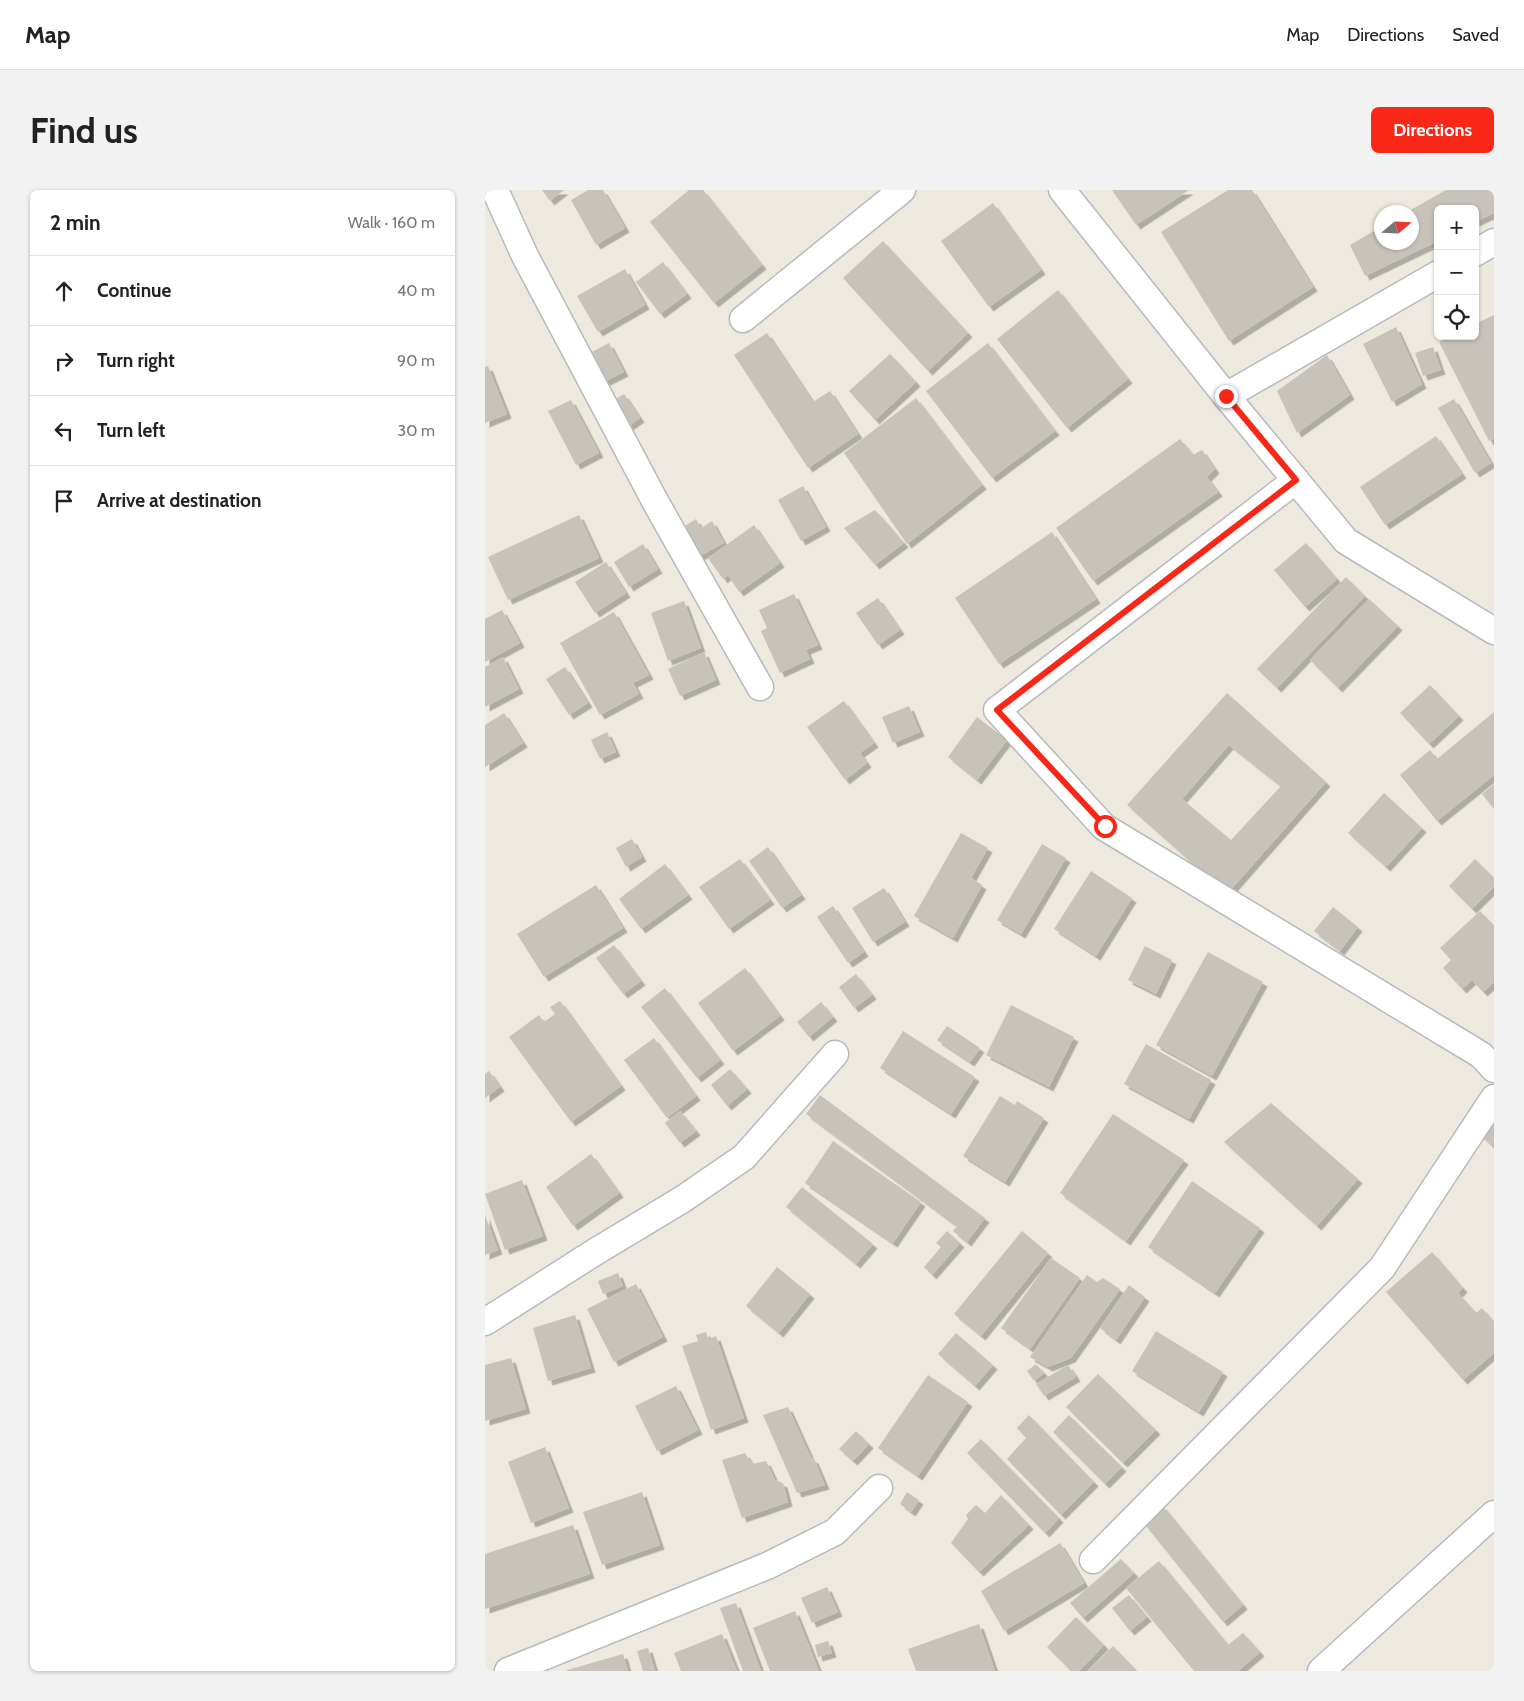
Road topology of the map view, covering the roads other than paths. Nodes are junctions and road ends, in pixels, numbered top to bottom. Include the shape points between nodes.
1 (495, 190) edge
2 (902, 190) edge
3 (1062, 190) edge
4 (1494, 242) edge
5 (1479, 250) edge
6 (1434, 276) edge
7 (743, 319) dead end
8 (1226, 396) junction
9 (1296, 480) junction
10 (1494, 631) edge
11 (760, 687) dead end
12 (835, 1054) dead end
13 (1494, 1069) edge
14 (1494, 1098) edge
15 (485, 1322) edge
16 (879, 1488) dead end
17 (1494, 1514) edge
18 (1093, 1560) dead end
19 (508, 1671) edge
20 (1321, 1671) edge

1 - 11 street via 525,256 656,503
2 - 7 street
3 - 8 street
4 - 5 street
6 - 8 street
8 - 9 street
9 - 10 street via 1346,542
9 - 13 street via 997,710 1105,826 1481,1055
12 - 15 street via 744,1157 683,1199
14 - 18 street via 1383,1268
16 - 19 street via 835,1532 767,1566
17 - 20 street

